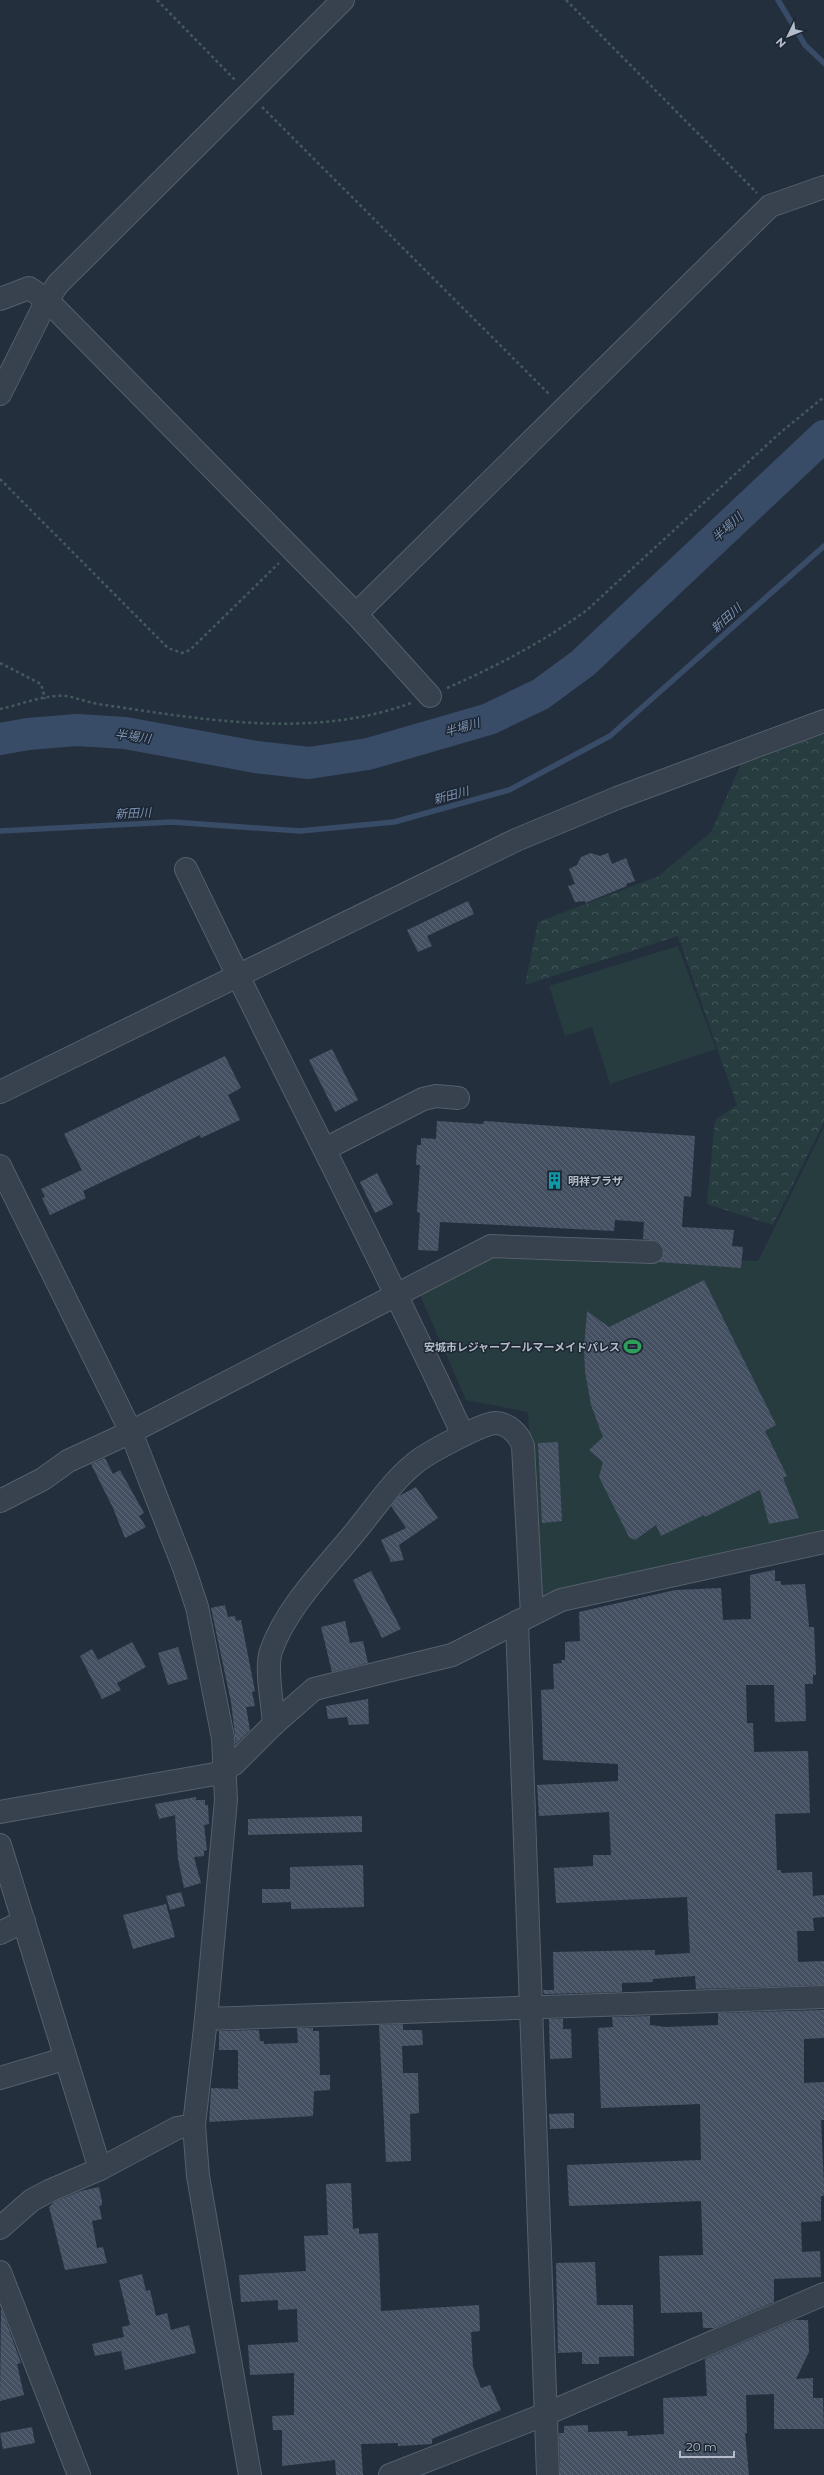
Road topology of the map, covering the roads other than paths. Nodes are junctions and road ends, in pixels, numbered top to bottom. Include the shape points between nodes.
1 (343, 0) edge
2 (824, 187) edge
3 (0, 299) edge
4 (46, 300) junction
5 (0, 394) edge
6 (356, 614) junction
7 (430, 696) road end
8 (824, 721) edge
9 (186, 869) dead end
10 (238, 977) junction
11 (0, 1092) edge
12 (458, 1098) dead end
13 (325, 1149) junction
14 (0, 1166) edge
15 (652, 1252) dead end
16 (398, 1294) junction
17 (131, 1432) junction
18 (463, 1435) junction
19 (0, 1501) edge
20 (824, 1542) edge
21 (524, 1618) junction
22 (274, 1724) junction
23 (225, 1770) junction
24 (0, 1812) edge
25 (0, 1845) edge
26 (24, 1921) junction
27 (0, 1933) edge
28 (824, 1997) edge
29 (530, 2007) junction
30 (206, 2019) junction
31 (64, 2059) junction
32 (0, 2078) edge
33 (194, 2125) junction
34 (100, 2169) junction
35 (0, 2228) edge
36 (0, 2272) edge
37 (824, 2294) edge
38 (546, 2414) junction
39 (79, 2475) edge
40 (250, 2475) edge
41 (390, 2475) edge
42 (548, 2475) edge

1 - 4 street via 72,268
2 - 6 street via 770,206
3 - 4 street via 30,288
4 - 5 street
4 - 6 street
6 - 7 street
8 - 10 street via 617,798 516,840
9 - 10 street
10 - 11 street
10 - 13 street
12 - 13 street via 436,1096 423,1100
13 - 16 street
14 - 17 street
15 - 16 street via 491,1246
16 - 17 street
16 - 18 street
17 - 19 street via 68,1461 43,1479
17 - 23 street via 167,1518 196,1607 223,1738
18 - 21 street via 495,1423 514,1430 521,1438
18 - 22 street via 414,1463 375,1505 300,1598 271,1653
20 - 21 street via 591,1592 561,1600
21 - 22 street via 452,1655 314,1689
21 - 29 street
22 - 23 street
23 - 24 street via 215,1774
23 - 30 street via 226,1800
25 - 26 street
26 - 27 street
26 - 31 street
28 - 29 street
29 - 30 street
29 - 38 street
30 - 33 street
31 - 32 street
31 - 34 street
33 - 34 street via 177,2128
33 - 40 street via 198,2176
34 - 35 street via 32,2200
36 - 39 street
37 - 38 street
38 - 41 street
38 - 42 street

